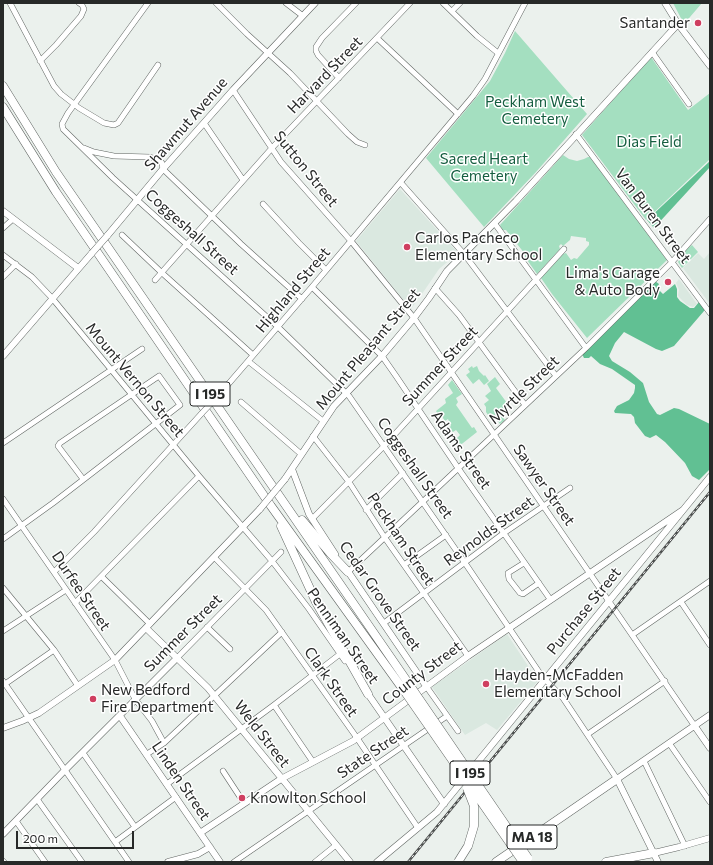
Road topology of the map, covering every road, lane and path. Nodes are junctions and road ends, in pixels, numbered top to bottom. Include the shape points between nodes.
1 (10, 3) edge
2 (79, 3) edge
3 (148, 3) edge
4 (216, 3) edge
5 (286, 3) edge
6 (315, 3) edge
7 (356, 3) edge
8 (410, 3) edge
9 (443, 3) edge
10 (460, 3) edge
11 (525, 3) edge
12 (665, 3) edge
13 (452, 12) junction
14 (303, 16) junction
15 (678, 24) junction
16 (377, 38) junction
17 (268, 52) junction
18 (652, 52) junction
19 (498, 53) junction
20 (40, 61) junction
21 (158, 65) dead end
22 (710, 66) edge
23 (339, 78) junction
24 (3, 86) edge
25 (233, 90) junction
26 (316, 102) junction
27 (74, 104) junction
28 (689, 104) dead end
29 (3, 107) edge
30 (458, 114) junction
31 (204, 123) junction
32 (576, 134) junction
33 (365, 144) dead end
34 (81, 146) junction
35 (272, 148) junction
36 (163, 169) junction
37 (243, 180) junction
38 (401, 183) junction
39 (138, 200) junction
40 (263, 204) dead end
41 (3, 211) edge
42 (211, 216) junction
43 (13, 219) junction
44 (710, 219) edge
45 (494, 224) junction
46 (3, 228) edge
47 (122, 235) dead end
48 (351, 241) junction
49 (186, 243) junction
50 (564, 249) dead end
51 (464, 254) junction
52 (3, 255) edge
53 (672, 262) junction
54 (16, 264) junction
55 (78, 268) junction
56 (326, 270) junction
57 (161, 272) junction
58 (3, 277) edge
59 (155, 280) dead end
60 (535, 280) junction
61 (312, 287) junction
62 (435, 288) junction
63 (52, 298) junction
64 (302, 299) junction
65 (508, 311) junction
66 (710, 312) edge
67 (414, 318) junction
68 (278, 327) junction
69 (479, 343) junction
70 (586, 348) junction
71 (142, 349) dead end
72 (253, 355) junction
73 (3, 356) edge
74 (382, 356) junction
75 (248, 362) junction
76 (111, 370) junction
77 (452, 373) junction
78 (556, 376) junction
79 (346, 393) junction
80 (131, 394) junction
81 (241, 402) dead end
82 (525, 405) junction
83 (418, 408) junction
84 (323, 422) junction
85 (156, 423) junction
86 (313, 436) junction
87 (494, 436) junction
88 (3, 443) edge
89 (174, 444) junction
90 (384, 446) junction
91 (300, 454) junction
92 (458, 468) junction
93 (292, 469) junction
94 (403, 473) junction
95 (199, 476) junction
96 (710, 477) edge
97 (82, 479) junction
98 (349, 482) junction
99 (570, 488) dead end
100 (279, 495) junction
101 (3, 499) edge
102 (423, 502) junction
103 (271, 506) junction
104 (543, 506) junction
105 (366, 510) junction
106 (683, 510) junction
107 (312, 519) junction
108 (22, 526) junction
109 (244, 527) junction
110 (656, 528) junction
111 (504, 533) junction
112 (446, 535) junction
113 (663, 536) junction
114 (385, 538) junction
115 (3, 539) edge
116 (281, 552) dead end
117 (214, 557) junction
118 (272, 561) junction
119 (465, 562) junction
120 (524, 563) junction
121 (404, 565) junction
122 (54, 572) junction
123 (348, 572) junction
124 (589, 573) junction
125 (102, 577) junction
126 (710, 581) edge
127 (539, 583) junction
128 (3, 588) edge
129 (245, 589) junction
130 (66, 590) junction
131 (423, 593) junction
132 (550, 599) junction
133 (609, 602) junction
134 (681, 602) junction
135 (75, 603) junction
136 (26, 615) junction
137 (384, 622) junction
138 (148, 626) junction
139 (207, 627) junction
140 (508, 628) junction
141 (3, 631) edge
142 (282, 632) junction
143 (632, 635) junction
144 (710, 645) edge
145 (230, 649) dead end
146 (54, 650) junction
147 (340, 654) junction
148 (468, 656) junction
149 (177, 658) junction
150 (115, 660) junction
151 (312, 675) junction
152 (544, 680) junction
153 (664, 681) junction
154 (4, 682) edge
155 (78, 686) junction
156 (426, 686) junction
157 (408, 690) junction
158 (368, 694) junction
159 (214, 695) junction
160 (136, 699) junction
161 (274, 705) junction
162 (710, 715) edge
163 (120, 716) junction
164 (447, 716) junction
165 (29, 718) junction
166 (384, 718) junction
167 (694, 725) junction
168 (3, 728) edge
169 (242, 728) junction
170 (458, 731) dead end
171 (588, 734) junction
172 (357, 738) junction
173 (164, 743) junction
174 (669, 743) junction
175 (403, 746) junction
176 (710, 748) edge
177 (83, 752) junction
178 (147, 754) junction
179 (452, 759) junction
180 (644, 761) junction
181 (313, 762) junction
182 (375, 765) junction
183 (65, 770) junction
184 (223, 771) dead end
185 (281, 779) junction
186 (617, 779) junction
187 (167, 784) junction
188 (176, 797) junction
189 (37, 799) junction
190 (710, 802) edge
191 (244, 803) junction
192 (444, 804) junction
193 (307, 811) junction
194 (16, 821) junction
195 (135, 826) junction
196 (418, 828) junction
197 (4, 830) edge
198 (200, 833) junction
199 (710, 838) edge
200 (115, 842) junction
201 (336, 845) junction
202 (684, 846) junction
203 (210, 847) junction
204 (654, 852) junction
205 (45, 862) edge
206 (82, 862) edge
207 (129, 862) edge
208 (168, 862) edge
209 (220, 862) edge
210 (234, 862) edge
211 (315, 862) edge
212 (350, 862) edge
213 (377, 862) edge
214 (458, 862) edge
215 (496, 862) edge
216 (523, 862) edge
217 (531, 862) edge
218 (606, 862) edge
219 (658, 862) edge

1 - 20 street
2 - 20 street via 84,9 77,21
3 - 27 street
4 - 17 street
5 - 14 street
6 - 14 main road, Shawmut Avenue
7 - 23 street via 316,47 318,55
8 - 16 street, Harvard Street
9 - 13 street
10 - 13 street
11 - 19 street, Highland Street
12 - 15 main road
13 - 19 street
14 - 17 main road, Shawmut Avenue
15 - 18 main road, Mount Pleasant Street
15 - 22 main road
16 - 23 street, Harvard Street
16 - 30 street
17 - 25 main road, Shawmut Avenue
17 - 26 street
18 - 28 street
18 - 32 main road, Mount Pleasant Street
19 - 30 street, Highland Street via 480,86
20 - 27 street via 54,86
21 - 27 street via 114,126 99,121
23 - 26 street, Harvard Street
24 - 100 highway, I 195 via 56,172
25 - 31 main road, Shawmut Avenue
25 - 35 street, Sutton Street
26 - 33 street via 357,142
26 - 35 street, Harvard Street
27 - 34 street via 62,127 67,135
29 - 103 highway, I 195 via 50,183
30 - 38 street, Highland Street
31 - 36 main road, Shawmut Avenue
31 - 37 street
32 - 45 main road, Mount Pleasant Street
32 - 53 street, Van Buren Street
34 - 36 street via 114,156 154,158 162,163
34 - 39 street, Coggeshall Street
35 - 37 street, Harvard Street
35 - 48 street, Sutton Street via 281,162
36 - 39 main road, Shawmut Avenue
36 - 42 street
37 - 42 street, Harvard Street
38 - 48 street, Highland Street
38 - 51 street
39 - 49 street, Coggeshall Street
39 - 55 main road, Shawmut Avenue, bridge
40 - 56 street
41 - 43 main road
42 - 49 street, Harvard Street
42 - 64 street
43 - 46 street
43 - 55 main road
44 - 53 street, Myrtle Street
45 - 51 main road, Mount Pleasant Street
45 - 60 street
47 - 57 street
48 - 56 street, Highland Street
48 - 67 street, Sawyer Street
49 - 57 street, Harvard Street
49 - 68 street, Coggeshall Street
50 - 60 street, Summer Street
51 - 62 main road, Mount Pleasant Street
51 - 65 street
52 - 54 street, Mount Vernon Street
53 - 66 street, Van Buren Street
53 - 70 street, Myrtle Street
54 - 58 street
54 - 63 street, Mount Vernon Street
55 - 63 main road, Shawmut Avenue
56 - 61 street, Highland Street
57 - 59 street, Harvard Street
57 - 72 street
60 - 65 street, Summer Street
60 - 70 street
61 - 64 street, Highland Street
61 - 74 street, Adams Street
62 - 67 main road, Mount Pleasant Street
62 - 69 street
63 - 73 main road, Shawmut Avenue
63 - 76 street, Mount Vernon Street
64 - 68 street, Highland Street
65 - 69 street, Summer Street
65 - 78 street
67 - 74 main road, Mount Pleasant Street
67 - 77 street, Sawyer Street
68 - 72 street, Highland Street
68 - 79 street, Coggeshall Street
69 - 77 street, Summer Street
69 - 82 street
70 - 78 street, Myrtle Street
71 - 76 street
72 - 75 street, Highland Street
74 - 79 main road, Mount Pleasant Street
74 - 83 street, Adams Street
75 - 84 street
75 - 89 street, Highland Street, bridge
76 - 80 street, Mount Vernon Street
76 - 88 street
77 - 83 street, Summer Street
77 - 87 street, Sawyer Street
78 - 82 street, Myrtle Street
79 - 84 main road, Mount Pleasant Street
79 - 90 street, Coggeshall Street
80 - 85 street, Mount Vernon Street
80 - 85 street via 159,376 180,405
80 - 97 street via 58,446
81 - 91 street
82 - 87 street, Myrtle Street
83 - 90 street, Summer Street
83 - 92 street, Adams Street
84 - 86 main road, Mount Pleasant Street
85 - 89 street, Mount Vernon Street
85 - 97 street
86 - 91 main road, Mount Pleasant Street
86 - 98 street, Peckham Street
87 - 92 street, Myrtle Street
87 - 104 street, Sawyer Street
89 - 95 street, Mount Vernon Street
89 - 122 street, Highland Street
90 - 94 street, Coggeshall Street
90 - 98 street, Summer Street
91 - 93 main road, Mount Pleasant Street
92 - 102 street, Myrtle Street
92 - 111 street, Adams Street
93 - 107 main road, Cedar Grove Street
93 - 109 main road, Mount Pleasant Street, bridge
94 - 102 street, Coggeshall Street
94 - 105 street
95 - 109 street, Mount Vernon Street
95 - 125 street
96 - 106 main road, Purchase Street
97 - 108 street
98 - 105 street, Peckham Street
98 - 107 street, Summer Street
99 - 104 street, Reynolds Street
100 - 123 highway
100 - 157 highway, I 195
101 - 108 street, Durfee Street
102 - 112 street, Coggeshall Street
102 - 114 street, Myrtle Street
103 - 157 highway, I 195
103 - 158 highway via 316,602
104 - 111 street, Reynolds Street
104 - 124 street, Sawyer Street
105 - 114 street, Peckham Street
106 - 110 main road, County Street
106 - 113 main road, Purchase Street
107 - 123 main road, Cedar Grove Street
108 - 115 street
108 - 122 street, Durfee Street
109 - 117 main road, Mount Pleasant Street
109 - 118 street, Penniman Street
110 - 113 main road
110 - 124 main road, County Street
111 - 119 street, Reynolds Street
111 - 120 street, Adams Street
112 - 119 street, Coggeshall Street
112 - 121 street
113 - 133 main road, Purchase Street
114 - 121 street, Peckham Street
114 - 123 street, Myrtle Street
116 - 118 street, Summer Street
117 - 129 street, Clark Street
117 - 138 main road, Mount Pleasant Street
118 - 129 street, Summer Street
118 - 147 street, Penniman Street
119 - 131 street, Reynolds Street
119 - 140 street, Coggeshall Street
120 - 127 street, Adams Street
120 - 127 street via 508,573 509,579 523,594
121 - 131 street, Peckham Street
122 - 130 street, Durfee Street
123 - 137 main road, Cedar Grove Street
124 - 132 main road, County Street
124 - 133 street, Sawyer Street
125 - 135 street
125 - 138 street
126 - 134 street
127 - 132 street, Adams Street
128 - 136 street
129 - 139 street, Summer Street
129 - 142 street, Clark Street via 266,610
130 - 135 street, Durfee Street
130 - 136 street
131 - 137 street, Reynolds Street
131 - 148 street, Peckham Street
132 - 140 main road, County Street
133 - 143 street, Sawyer Street
133 - 152 main road, Purchase Street
134 - 143 street
134 - 144 street
135 - 150 street, Durfee Street
136 - 141 street
136 - 146 street
137 - 156 main road, Cedar Grove Street
138 - 149 main road, Weld Street
138 - 150 main road, Mount Pleasant Street
139 - 145 street
139 - 149 street, Summer Street
140 - 148 main road, County Street
140 - 152 street, Coggeshall Street
142 - 151 street, Clark Street
142 - 159 street
143 - 153 street, Sawyer Street
146 - 154 street
146 - 155 street
147 - 151 street
147 - 158 street, Penniman Street
148 - 156 main road, County Street
149 - 159 main road, Weld Street
149 - 160 main road, Summer Street
150 - 155 main road, Mount Pleasant Street
150 - 160 street, Durfee Street
151 - 161 street
151 - 172 street, Clark Street
152 - 171 street, Coggeshall Street via 561,695
152 - 192 main road, Purchase Street
153 - 167 street, Sawyer Street
153 - 171 street
154 - 165 street
155 - 165 main road, Mount Pleasant Street
156 - 164 street, Cedar Grove Street
156 - 166 main road, County Street
157 - 179 highway, I 195, bridge
157 - 217 highway, I 195, bridge
158 - 166 main road, Penniman Street
159 - 169 main road, Weld Street
159 - 173 street
160 - 163 main road, Summer Street
160 - 173 street, Durfee Street
161 - 169 street
161 - 181 street
162 - 167 main road, MA 18
163 - 177 main road, Summer Street
163 - 178 main road, Linden Street
164 - 170 street, Cedar Grove Street
164 - 175 street, State Street
165 - 168 main road, Mount Pleasant Street
165 - 183 street
166 - 172 main road, County Street
166 - 175 main road, Penniman Street
167 - 174 main road, MA 18
167 - 176 main road, Sawyer Street
169 - 185 main road, Weld Street
169 - 187 street
171 - 186 street, Coggeshall Street
172 - 181 main road, County Street
172 - 182 street, Clark Street
173 - 178 street
174 - 180 main road, MA 18
174 - 190 street
175 - 182 street, State Street
175 - 192 main road, Penniman Street
177 - 183 main road, Summer Street
177 - 195 street
178 - 187 main road, Linden Street
179 - 214 highway, bridge via 475,812 471,840
179 - 216 highway, I 195, bridge
180 - 186 main road, MA 18
180 - 202 street
181 - 185 main road, County Street
182 - 193 street, State Street
182 - 196 street, Clark Street
183 - 189 main road, Summer Street
183 - 200 street
184 - 191 street
185 - 191 main road, County Street
185 - 193 main road, Weld Street
186 - 204 main road, Coggeshall Street
186 - 215 highway, MA 18
187 - 188 main road, Linden Street
188 - 195 street
188 - 198 main road, Linden Street
189 - 194 main road, Summer Street
189 - 206 street
191 - 198 main road, County Street
192 - 196 main road, Purchase Street
193 - 201 main road, Weld Street
193 - 210 street, State Street
194 - 197 main road, Summer Street
194 - 205 street
195 - 200 street
196 - 213 main road, Purchase Street
198 - 203 main road, Linden Street
199 - 202 main road
200 - 207 street
201 - 211 street
201 - 212 main road, Weld Street
202 - 204 main road
203 - 208 main road via 198,854
203 - 209 main road, Linden Street
204 - 218 highway
204 - 219 main road, Coggeshall Street

